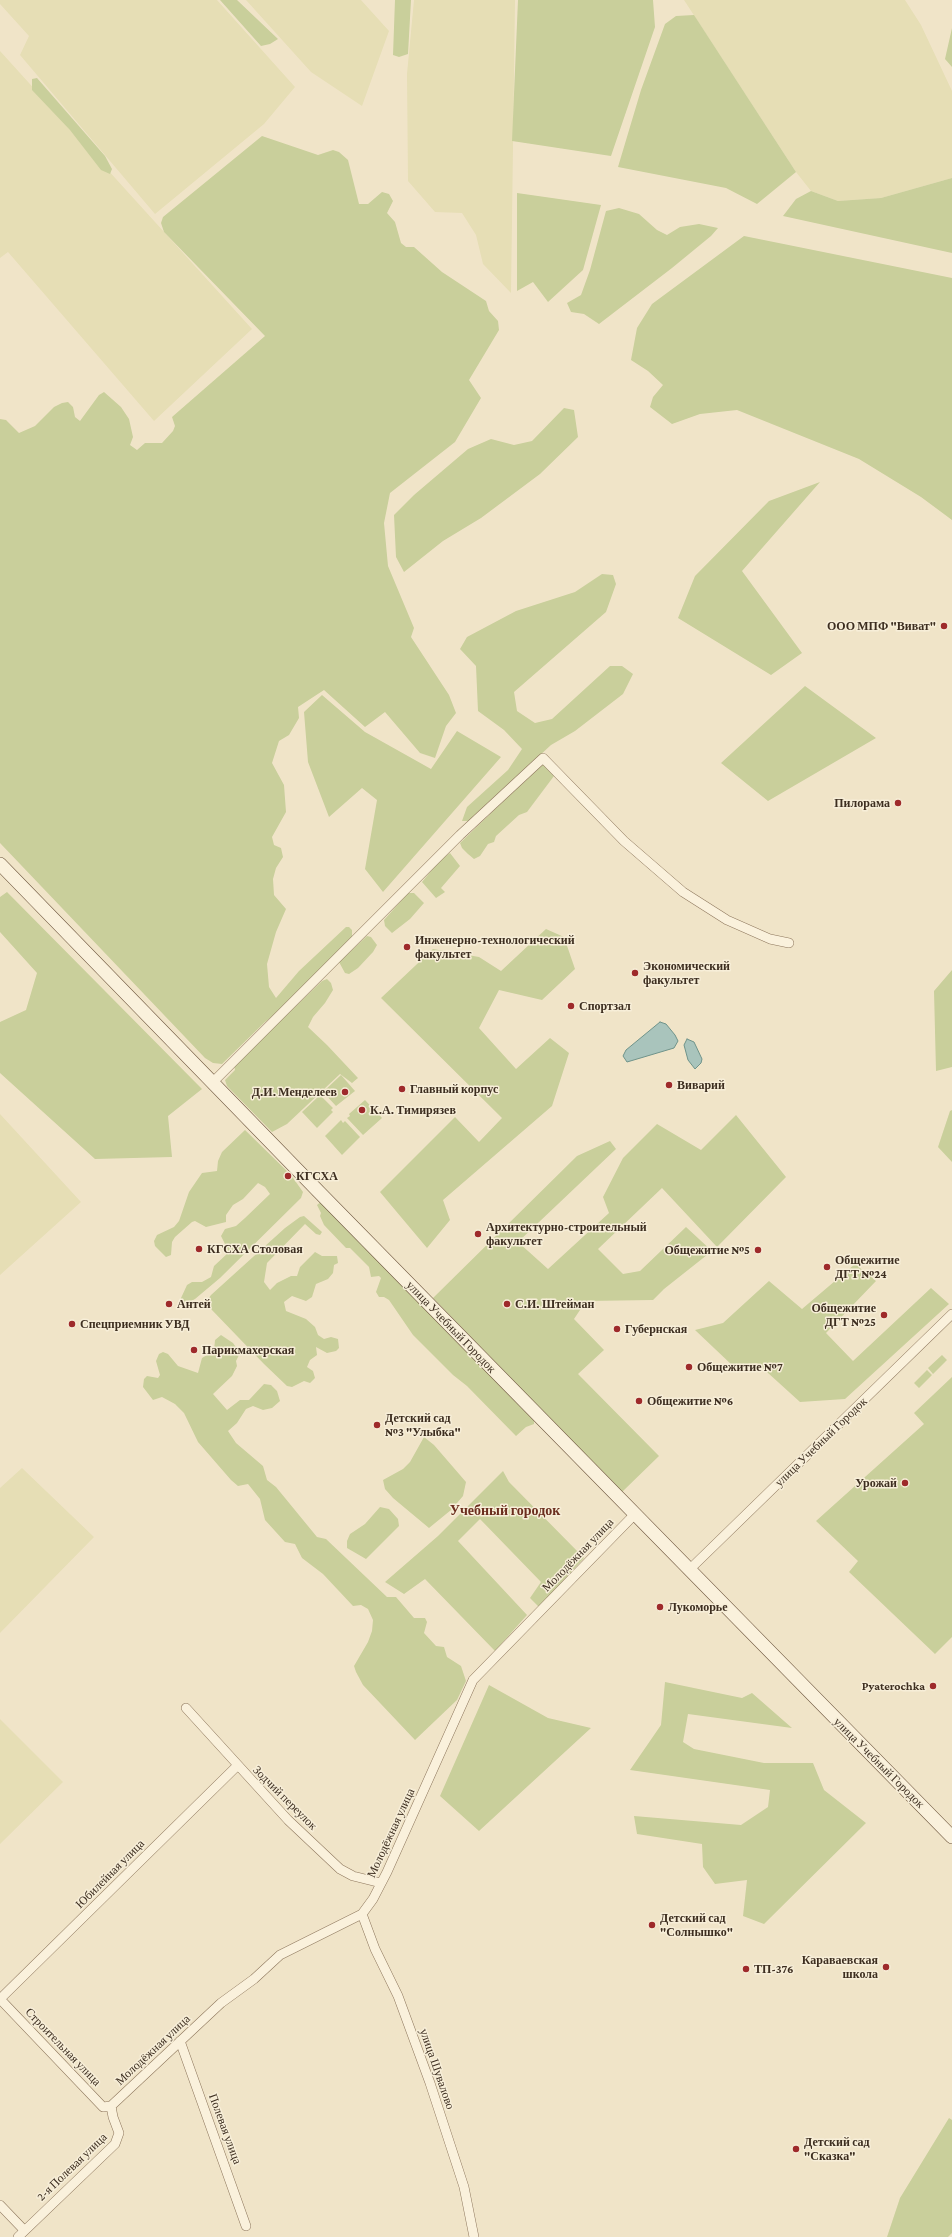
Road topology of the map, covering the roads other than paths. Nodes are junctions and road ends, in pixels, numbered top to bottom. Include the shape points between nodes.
1 (0, 864) edge
2 (789, 943) dead end
3 (212, 1083) junction
4 (952, 1314) edge
5 (634, 1515) junction
6 (689, 1570) junction
7 (186, 1708) dead end
8 (237, 1766) junction
9 (952, 1837) edge
10 (381, 1883) junction
11 (362, 1914) junction
12 (0, 1999) edge
13 (180, 2041) junction
14 (111, 2106) junction
15 (0, 2205) edge
16 (246, 2226) dead end
17 (24, 2230) junction
18 (18, 2237) edge
19 (474, 2237) edge

1 - 3 street, улица Учебный Городок
2 - 3 street via 770,939 727,920 682,892 624,841 543,758 460,834
3 - 5 street, улица Учебный Городок
4 - 6 street, улица Учебный Городок
5 - 6 street, улица Учебный Городок
5 - 10 street, Молодёжная улица via 472,1680 445,1746
6 - 9 street, улица Учебный Городок
7 - 8 street, Зодчий переулок
8 - 10 street, Зодчий переулок via 288,1820 340,1869 353,1876
8 - 12 street, Юбилейная улица
10 - 11 street, Молодёжная улица
11 - 13 street, Молодёжная улица via 280,1955
11 - 19 street, улица Шувалово via 398,1996 430,2083 464,2187
12 - 14 street, Строительная улица via 104,2107
13 - 14 street, Молодёжная улица
13 - 16 street, Полевая улица
14 - 17 street, 2-я Полевая улица via 120,2133 115,2144
15 - 17 street
17 - 18 street, 2-я Полевая улица

